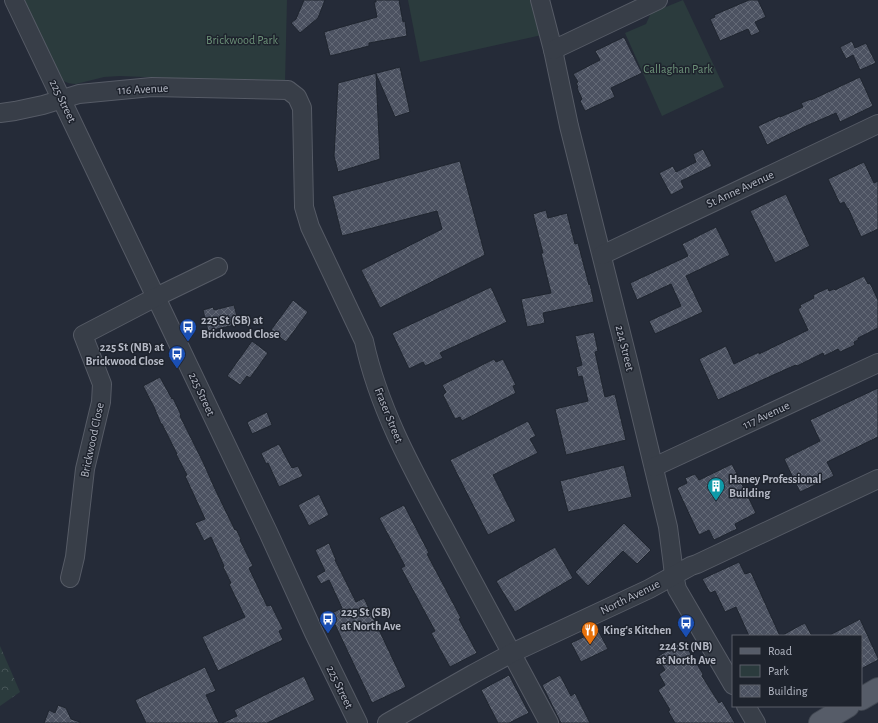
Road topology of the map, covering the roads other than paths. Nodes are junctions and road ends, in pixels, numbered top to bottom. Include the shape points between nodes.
1 (14, 0) edge
2 (540, 0) edge
3 (658, 0) edge
4 (553, 50) junction
5 (288, 90) joint
6 (62, 99) junction
7 (0, 113) edge
8 (878, 124) edge
9 (602, 255) junction
10 (218, 267) dead end
11 (156, 297) junction
12 (878, 363) edge
13 (654, 467) junction
14 (878, 479) edge
15 (674, 575) junction
16 (70, 578) dead end
17 (512, 653) junction
18 (732, 683) edge
19 (878, 689) edge
20 (862, 697) edge
21 (747, 707) edge
22 (846, 707) edge
23 (358, 723) edge
24 (387, 723) edge
25 (550, 723) edge
26 (756, 723) edge
27 (820, 723) edge

1 - 6 street, 225 Street
2 - 4 street, 224 Street
3 - 4 street
4 - 9 street, 224 Street via 569,126
5 - 6 street, 116 Avenue via 152,87 79,94
5 - 17 street, Fraser Street via 297,97 302,108 304,207 310,227 364,341 379,394 408,461
6 - 7 street, 116 Avenue
6 - 11 street, 225 Street
8 - 9 street, St Anne Avenue
9 - 13 street, 224 Street
10 - 11 street, Brickwood Close
11 - 16 street, Brickwood Close via 83,335 102,384 101,402 85,468 75,557
11 - 23 street, 225 Street
12 - 13 street, 117 Avenue
13 - 15 street, 224 Street via 668,527
14 - 15 street, North Avenue
15 - 17 street, North Avenue
15 - 18 street, 224 Street via 676,589
17 - 24 street, North Avenue
17 - 25 street, Fraser Street
19 - 20 main road
21 - 26 street
22 - 27 main road

